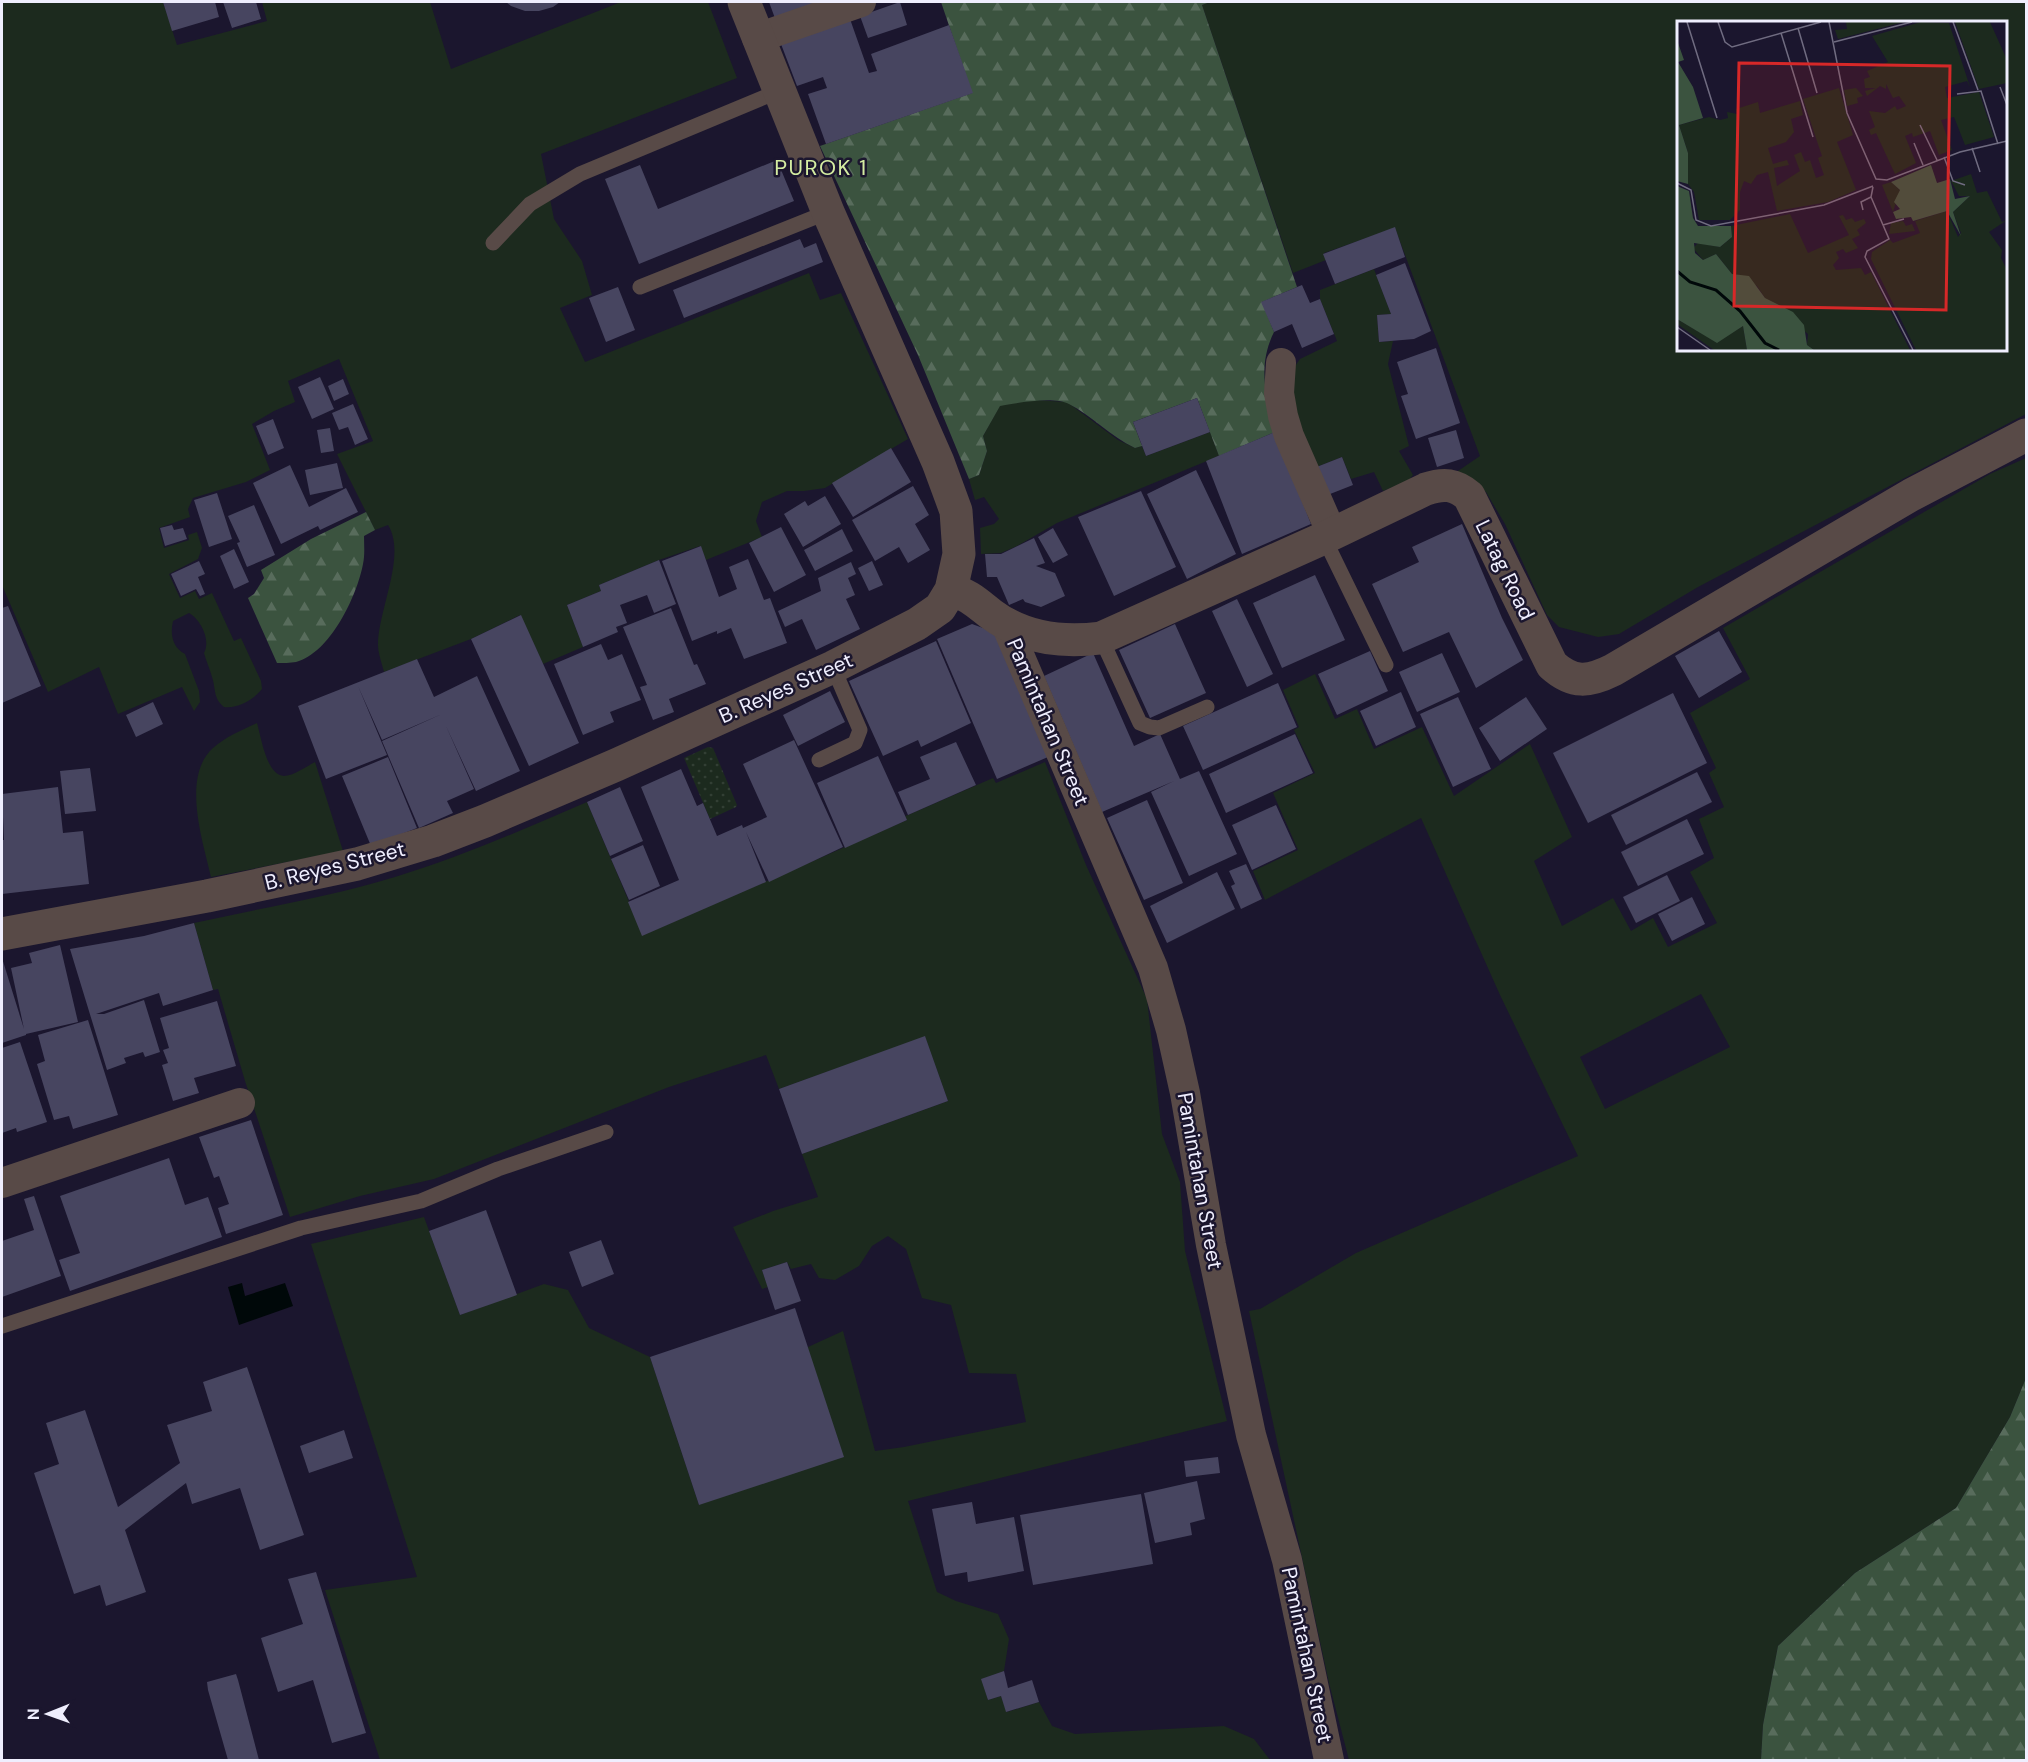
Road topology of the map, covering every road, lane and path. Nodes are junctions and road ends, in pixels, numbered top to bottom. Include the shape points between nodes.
1 (744, 2) edge
2 (861, 2) edge
3 (758, 38) junction
4 (779, 91) junction
5 (828, 212) junction
6 (494, 243) dead end
7 (640, 287) dead end
8 (1281, 363) dead end
9 (2026, 435) edge
10 (1328, 536) junction
11 (951, 590) junction
12 (1005, 622) junction
13 (1101, 638) junction
14 (1386, 665) dead end
15 (833, 667) junction
16 (1207, 706) dead end
17 (819, 760) dead end
18 (2, 934) edge
19 (240, 1103) dead end
20 (606, 1132) dead end
21 (2, 1183) edge
22 (2, 1326) edge
23 (1329, 1761) edge

1 - 3 street, B. Reyes Street
2 - 3 street
3 - 4 street, B. Reyes Street
4 - 5 street, B. Reyes Street
4 - 6 lane via 580,174 530,204
5 - 7 lane
5 - 11 street, B. Reyes Street via 956,511 959,554
8 - 10 street via 1283,417
9 - 10 street, Latag Road via 1911,495 1613,670 1586,680 1562,674 1552,665 1469,496 1461,489 1438,485 1426,489
10 - 13 street, Latag Road
10 - 14 lane
11 - 12 street, Latag Road
11 - 15 street, B. Reyes Street via 933,615
12 - 13 street, Latag Road via 1051,639
12 - 23 street, Pamintahan Street via 1153,968 1171,1030 1251,1435 1287,1560
13 - 16 lane via 1140,723 1159,728
15 - 17 lane via 860,730 855,743
15 - 18 street, B. Reyes Street via 496,817 401,851 230,891
19 - 21 street
20 - 22 lane via 498,1169 421,1201 301,1228

